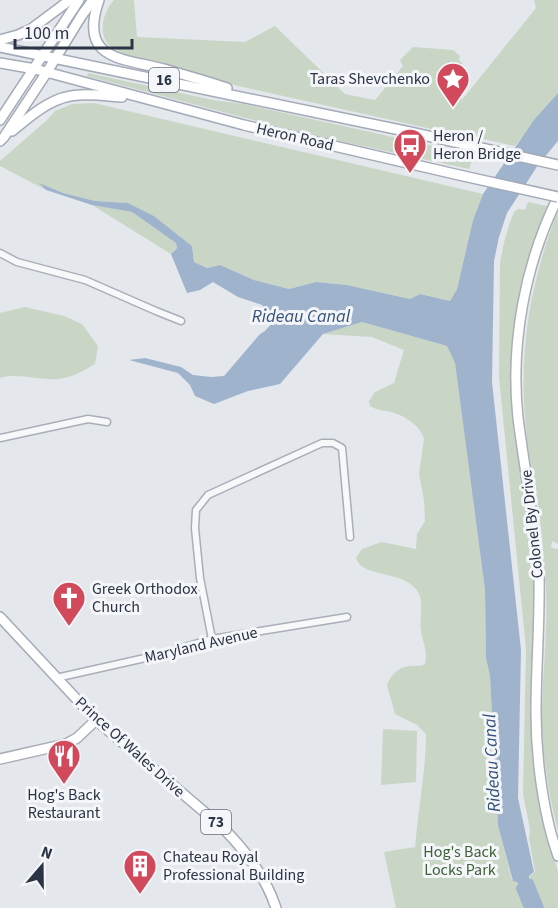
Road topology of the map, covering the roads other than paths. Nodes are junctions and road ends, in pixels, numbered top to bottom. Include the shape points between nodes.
1 (70, 0) edge
2 (79, 0) edge
3 (93, 0) edge
4 (99, 0) edge
5 (0, 40) edge
6 (0, 47) edge
7 (43, 55) junction
8 (56, 58) junction
9 (0, 63) edge
10 (34, 69) junction
11 (47, 72) junction
12 (143, 98) junction
13 (272, 103) junction
14 (0, 120) edge
15 (2, 139) edge
16 (558, 165) edge
17 (558, 197) edge
18 (0, 253) edge
19 (181, 321) dead end
20 (107, 422) dead end
21 (0, 438) edge
22 (350, 537) dead end
23 (0, 616) edge
24 (347, 617) dead end
25 (212, 639) junction
26 (56, 678) junction
27 (96, 720) junction
28 (0, 759) edge
29 (558, 856) edge
30 (276, 908) edge

1 - 5 main road via 31,29
2 - 7 main road
3 - 8 main road
4 - 13 main road via 93,30 100,46 110,55
6 - 7 main road, 16
7 - 8 main road, Heron Road / 16
7 - 10 main road
8 - 11 main road
8 - 13 main road, Heron Road / 16
9 - 10 main road, 16
10 - 11 main road, Heron Road / 16
10 - 14 main road
11 - 12 main road, Heron Road / 16
11 - 15 main road
12 - 15 main road via 81,94 64,97
12 - 17 main road, Heron Road / 16, bridge
13 - 16 main road, Heron Road / 16
17 - 29 main road, Colonel By Drive via 527,284 516,370 539,573 537,743 543,793
18 - 19 street via 17,262 85,280
20 - 21 street via 88,419
22 - 25 street via 342,448 333,443 322,443 208,495 196,510 195,528
23 - 26 main road, Prince Of Wales Drive / 73
24 - 25 street, Maryland Avenue
25 - 26 street, Maryland Avenue
26 - 27 main road, Prince Of Wales Drive / 73
27 - 28 main road via 66,744
27 - 30 main road, Prince Of Wales Drive / 73 via 239,844 259,872

